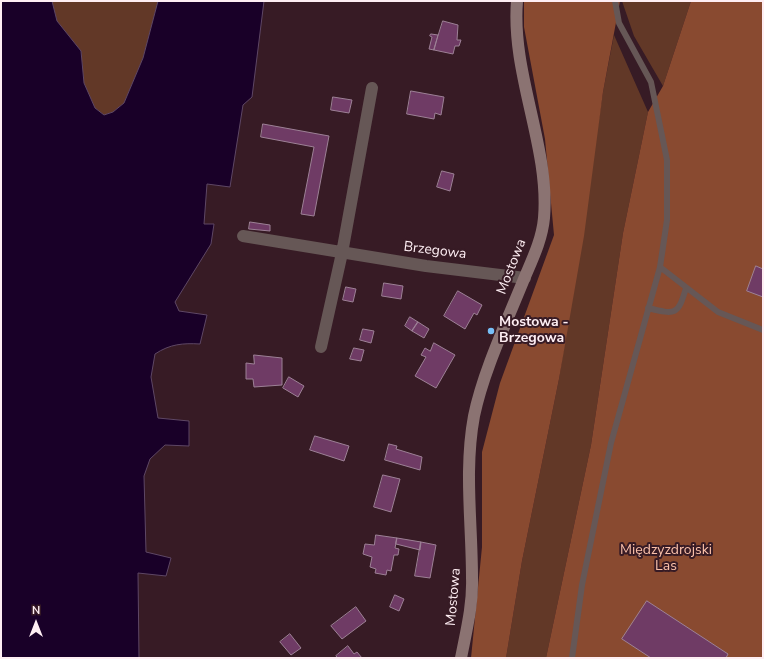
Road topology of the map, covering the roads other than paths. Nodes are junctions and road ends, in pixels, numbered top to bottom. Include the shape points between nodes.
1 (517, 1) edge
2 (615, 1) edge
3 (372, 88) dead end
4 (243, 236) dead end
5 (342, 253) junction
6 (660, 268) junction
7 (525, 278) junction
8 (686, 288) junction
9 (648, 308) junction
10 (763, 330) edge
11 (321, 347) dead end
12 (461, 658) edge
13 (572, 658) edge

1 - 7 street, Mostowa via 516,30 519,54 544,191 538,245
2 - 6 lane via 619,23 651,82 667,160 667,220
3 - 5 street
4 - 5 street, Brzegowa
5 - 7 street, Brzegowa
5 - 11 street
6 - 8 lane
6 - 9 lane
7 - 12 street, Mostowa via 482,387 472,427 468,487 472,578 470,613
8 - 9 lane via 681,305 676,311
8 - 10 lane via 718,312
9 - 13 lane via 611,443 582,585

